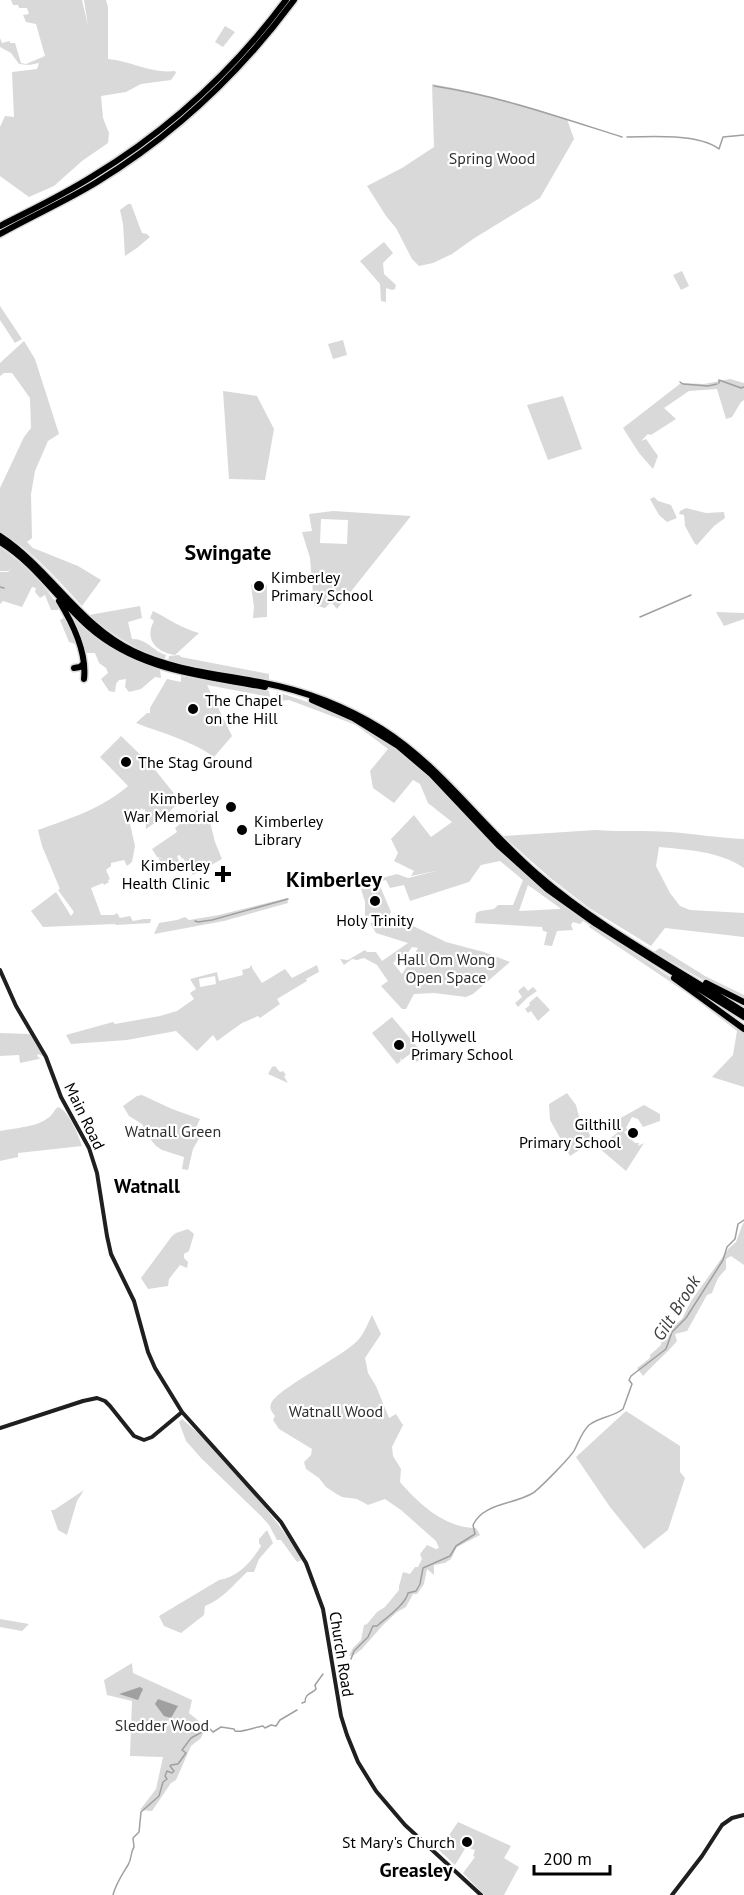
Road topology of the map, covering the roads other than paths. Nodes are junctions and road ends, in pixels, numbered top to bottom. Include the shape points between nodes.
1 (286, 0) edge
2 (294, 0) edge
3 (0, 226) edge
4 (0, 234) edge
5 (0, 536) edge
6 (0, 542) edge
7 (44, 579) junction
8 (83, 664) junction
9 (74, 668) dead end
10 (84, 679) dead end
11 (642, 953) junction
12 (670, 966) junction
13 (0, 970) edge
14 (744, 1002) edge
15 (744, 1012) edge
16 (744, 1017) edge
17 (744, 1029) edge
18 (182, 1412) junction
19 (0, 1428) edge
20 (744, 1815) edge
21 (481, 1895) edge
22 (672, 1895) edge

1 - 3 highway via 222,75 159,131 93,177
2 - 4 highway via 237,69 173,129 96,183
5 - 12 highway via 33,562 91,623 128,649 173,666 279,686 355,714 384,730 429,766 501,842 545,881
6 - 7 highway
7 - 8 highway via 73,629
7 - 11 highway via 92,629 141,660 295,695 372,728 425,768 537,880
8 - 9 highway
8 - 10 highway
11 - 16 highway
11 - 17 highway
12 - 14 highway
12 - 15 highway
13 - 18 main road, Main Road via 89,1148 98,1173 111,1254 134,1301 154,1368
18 - 19 main road via 144,1440 134,1436 110,1406 97,1398
18 - 21 main road, Church Road via 281,1522 305,1560 322,1609 341,1716 350,1745 370,1781 405,1825
20 - 22 main road via 722,1825

